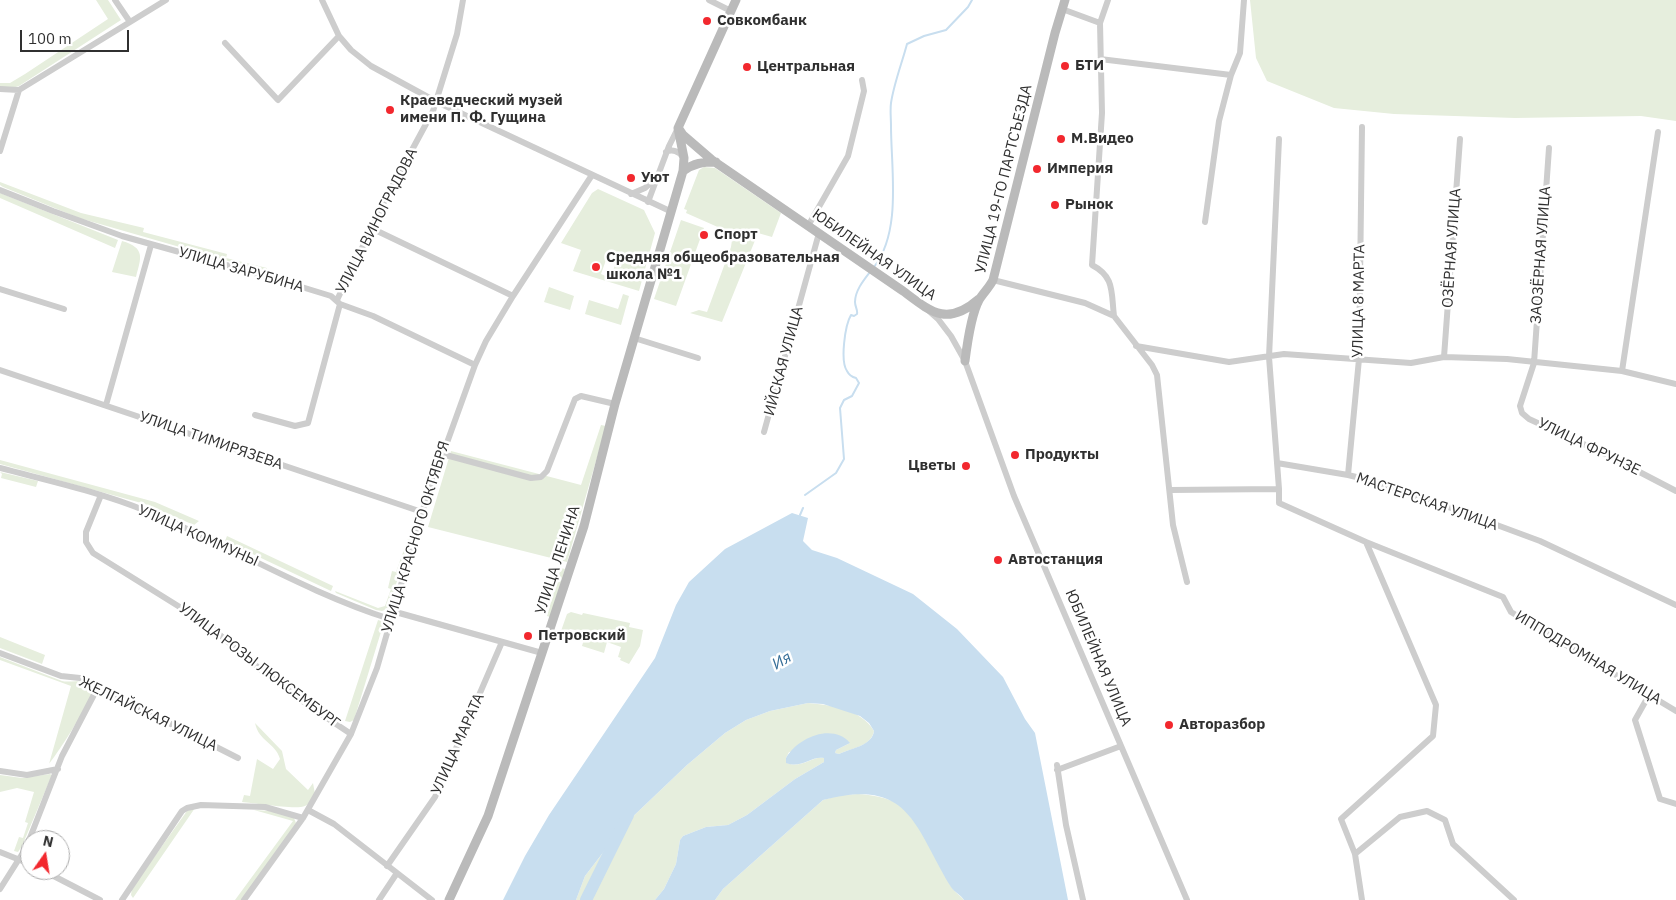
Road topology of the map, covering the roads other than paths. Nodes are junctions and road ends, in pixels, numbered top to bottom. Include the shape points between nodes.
1 (115, 0) edge
2 (166, 0) edge
3 (322, 0) edge
4 (463, 0) edge
5 (709, 0) edge
6 (736, 0) edge
7 (1108, 0) edge
8 (1244, 0) edge
9 (1064, 4) edge
10 (731, 11) junction
11 (130, 22) junction
12 (1100, 23) junction
13 (340, 36) junction
14 (225, 43) dead end
15 (1100, 58) junction
16 (1232, 75) junction
17 (862, 80) dead end
18 (0, 89) edge
19 (19, 90) junction
20 (437, 102) junction
21 (1362, 127) dead end
22 (678, 128) junction
23 (1658, 132) dead end
24 (1279, 139) dead end
25 (1460, 139) dead end
26 (1549, 148) dead end
27 (0, 151) edge
28 (666, 152) junction
29 (684, 158) junction
30 (716, 162) junction
31 (683, 171) junction
32 (592, 176) junction
33 (657, 177) junction
34 (0, 190) edge
35 (631, 194) junction
36 (648, 202) junction
37 (670, 216) junction
38 (1205, 222) dead end
39 (808, 226) junction
40 (371, 228) junction
41 (819, 233) junction
42 (151, 245) junction
43 (993, 280) junction
44 (0, 289) edge
45 (513, 296) junction
46 (980, 299) junction
47 (339, 302) junction
48 (64, 309) dead end
49 (926, 309) junction
50 (1114, 316) junction
51 (634, 338) junction
52 (1136, 346) junction
53 (1269, 357) junction
54 (1444, 357) junction
55 (698, 358) dead end
56 (1359, 359) junction
57 (965, 361) junction
58 (1534, 362) junction
59 (474, 365) junction
60 (0, 370) edge
61 (1622, 371) junction
62 (1676, 384) edge
63 (615, 404) junction
64 (106, 405) junction
65 (255, 415) dead end
66 (764, 432) dead end
67 (442, 454) junction
68 (1277, 464) junction
69 (0, 468) edge
70 (1348, 475) junction
71 (1279, 489) junction
72 (1170, 490) junction
73 (1676, 491) edge
74 (101, 495) junction
75 (422, 512) junction
76 (1366, 542) junction
77 (1187, 582) dead end
78 (1676, 605) edge
79 (392, 611) junction
80 (390, 619) junction
81 (502, 642) junction
82 (0, 653) edge
83 (542, 653) junction
84 (98, 687) junction
85 (1649, 695) junction
86 (1676, 711) edge
87 (351, 734) junction
88 (1121, 746) junction
89 (238, 758) dead end
90 (58, 769) junction
91 (0, 771) edge
92 (1676, 804) edge
93 (308, 810) junction
94 (303, 818) junction
95 (0, 852) edge
96 (1355, 854) junction
97 (19, 860) junction
98 (388, 866) junction
99 (396, 873) junction
100 (61, 880) edge
101 (0, 889) edge
102 (125, 899) edge
103 (100, 900) edge
104 (244, 900) edge
105 (379, 900) edge
106 (432, 900) edge
107 (449, 900) edge
108 (1083, 900) edge
109 (1187, 900) edge
110 (1362, 900) edge
111 (1514, 900) edge

1 - 11 street
2 - 11 street
3 - 13 street
4 - 20 street, УЛИЦА ВИНОГРАДОВА via 457,34
5 - 10 street
6 - 10 main road
7 - 12 street
8 - 16 street via 1240,53
9 - 12 street
9 - 43 main road, УЛИЦА 19-ГО ПАРТСЪЕЗДА
10 - 22 main road
11 - 19 street
12 - 15 street
13 - 14 street via 278,100
13 - 20 street via 362,59
15 - 16 street
15 - 50 street via 1102,112 1092,265 1109,278
16 - 38 street via 1219,121
17 - 39 street via 864,92 848,156
18 - 19 street
19 - 27 street
20 - 32 street
20 - 40 street, УЛИЦА ВИНОГРАДОВА
21 - 56 street, УЛИЦА 8 МАРТА
22 - 28 street
22 - 29 main road, УЛИЦА ЛЕНИНА
22 - 30 main road, ЮБИЛЕЙНАЯ УЛИЦА
23 - 61 street
24 - 53 street
25 - 54 street, ОЗЁРНАЯ УЛИЦА
26 - 58 street, ЗАОЗЁРНАЯ УЛИЦА
28 - 29 street via 676,151
28 - 33 street
29 - 31 main road, УЛИЦА ЛЕНИНА
30 - 31 main road via 693,164
30 - 39 main road, ЮБИЛЕЙНАЯ УЛИЦА
31 - 37 main road, УЛИЦА ЛЕНИНА
32 - 35 street
32 - 45 street, УЛИЦА КРАСНОГО ОКТЯБРЯ
33 - 35 street via 645,188
33 - 36 street
34 - 42 street, УЛИЦА ЗАРУБИНА via 53,212
35 - 36 street
36 - 37 street
37 - 51 main road, УЛИЦА ЛЕНИНА
39 - 41 main road, ЮБИЛЕЙНАЯ УЛИЦА
40 - 45 street
40 - 47 street, УЛИЦА ВИНОГРАДОВА
41 - 49 main road, ЮБИЛЕЙНАЯ УЛИЦА
41 - 66 street, ИЙСКАЯ УЛИЦА
42 - 47 street, УЛИЦА ЗАРУБИНА via 269,277 331,296
42 - 64 street
43 - 46 main road, УЛИЦА 19-ГО ПАРТСЪЕЗДА
43 - 50 street via 1085,303
44 - 48 street
45 - 59 street, УЛИЦА КРАСНОГО ОКТЯБРЯ
46 - 49 main road via 964,310 948,315
46 - 57 main road, УЛИЦА 19-ГО ПАРТСЪЕЗДА
47 - 59 street, УЛИЦА ЗАРУБИНА
47 - 65 street, УЛИЦА ВИНОГРАДОВА via 308,422 295,426
49 - 57 street, ЮБИЛЕЙНАЯ УЛИЦА via 947,330
50 - 52 street
51 - 55 street
51 - 63 main road, УЛИЦА ЛЕНИНА
52 - 53 street via 1229,362
52 - 72 street via 1157,375
53 - 56 street via 1284,354
53 - 68 street
54 - 56 street via 1411,363
54 - 58 street
56 - 70 street, УЛИЦА 8 МАРТА
57 - 88 street, ЮБИЛЕЙНАЯ УЛИЦА via 1014,496
58 - 61 street
58 - 73 street, УЛИЦА ФРУНЗЕ via 1520,406 1522,413
59 - 67 street, УЛИЦА КРАСНОГО ОКТЯБРЯ
60 - 64 street, УЛИЦА ТИМИРЯЗЕВА
61 - 62 street
63 - 67 street via 581,396 575,399 546,471 541,476 531,478
63 - 83 main road, УЛИЦА ЛЕНИНА via 584,526
64 - 75 street, УЛИЦА ТИМИРЯЗЕВА
67 - 75 street, УЛИЦА КРАСНОГО ОКТЯБРЯ
68 - 70 street, МАСТЕРСКАЯ УЛИЦА
68 - 71 street
69 - 74 street, УЛИЦА КОММУНЫ
70 - 78 street, МАСТЕРСКАЯ УЛИЦА via 1386,485 1540,541
71 - 72 street
71 - 76 street, ИППОДРОМНАЯ УЛИЦА via 1279,503
72 - 77 street via 1173,525
74 - 80 street, УЛИЦА КОММУНЫ via 146,510 303,584
74 - 87 street, УЛИЦА РОЗЫ ЛЮКСЕМБУРГ via 85,537 93,553 207,624 260,669
75 - 79 street, УЛИЦА КРАСНОГО ОКТЯБРЯ
76 - 85 street, ИППОДРОМНАЯ УЛИЦА via 1503,597 1511,612
76 - 96 street via 1436,705 1433,736 1341,819
79 - 80 street, УЛИЦА КРАСНОГО ОКТЯБРЯ
79 - 81 street
80 - 87 street, УЛИЦА КРАСНОГО ОКТЯБРЯ
81 - 83 street
81 - 98 street, УЛИЦА МАРАТА via 436,797
82 - 84 street, ЖЕЛГАЙСКАЯ УЛИЦА via 62,676 80,678
83 - 107 main road, УЛИЦА ЛЕНИНА via 488,816
84 - 89 street, ЖЕЛГАЙСКАЯ УЛИЦА
84 - 90 street
85 - 86 street, ИППОДРОМНАЯ УЛИЦА
85 - 92 street via 1635,720 1660,800
87 - 93 street, УЛИЦА КРАСНОГО ОКТЯБРЯ
88 - 108 street via 1057,767
88 - 109 street, ЮБИЛЕЙНАЯ УЛИЦА
90 - 91 street via 27,775
90 - 97 street
93 - 94 street, УЛИЦА КРАСНОГО ОКТЯБРЯ
93 - 98 street via 334,824
94 - 102 street via 265,807 201,805 187,808
94 - 104 street, УЛИЦА КРАСНОГО ОКТЯБРЯ
95 - 97 street
96 - 110 street
96 - 111 street via 1400,817 1427,811 1445,820 1453,844
97 - 101 street
98 - 99 street
99 - 105 street
99 - 106 street
100 - 103 street

